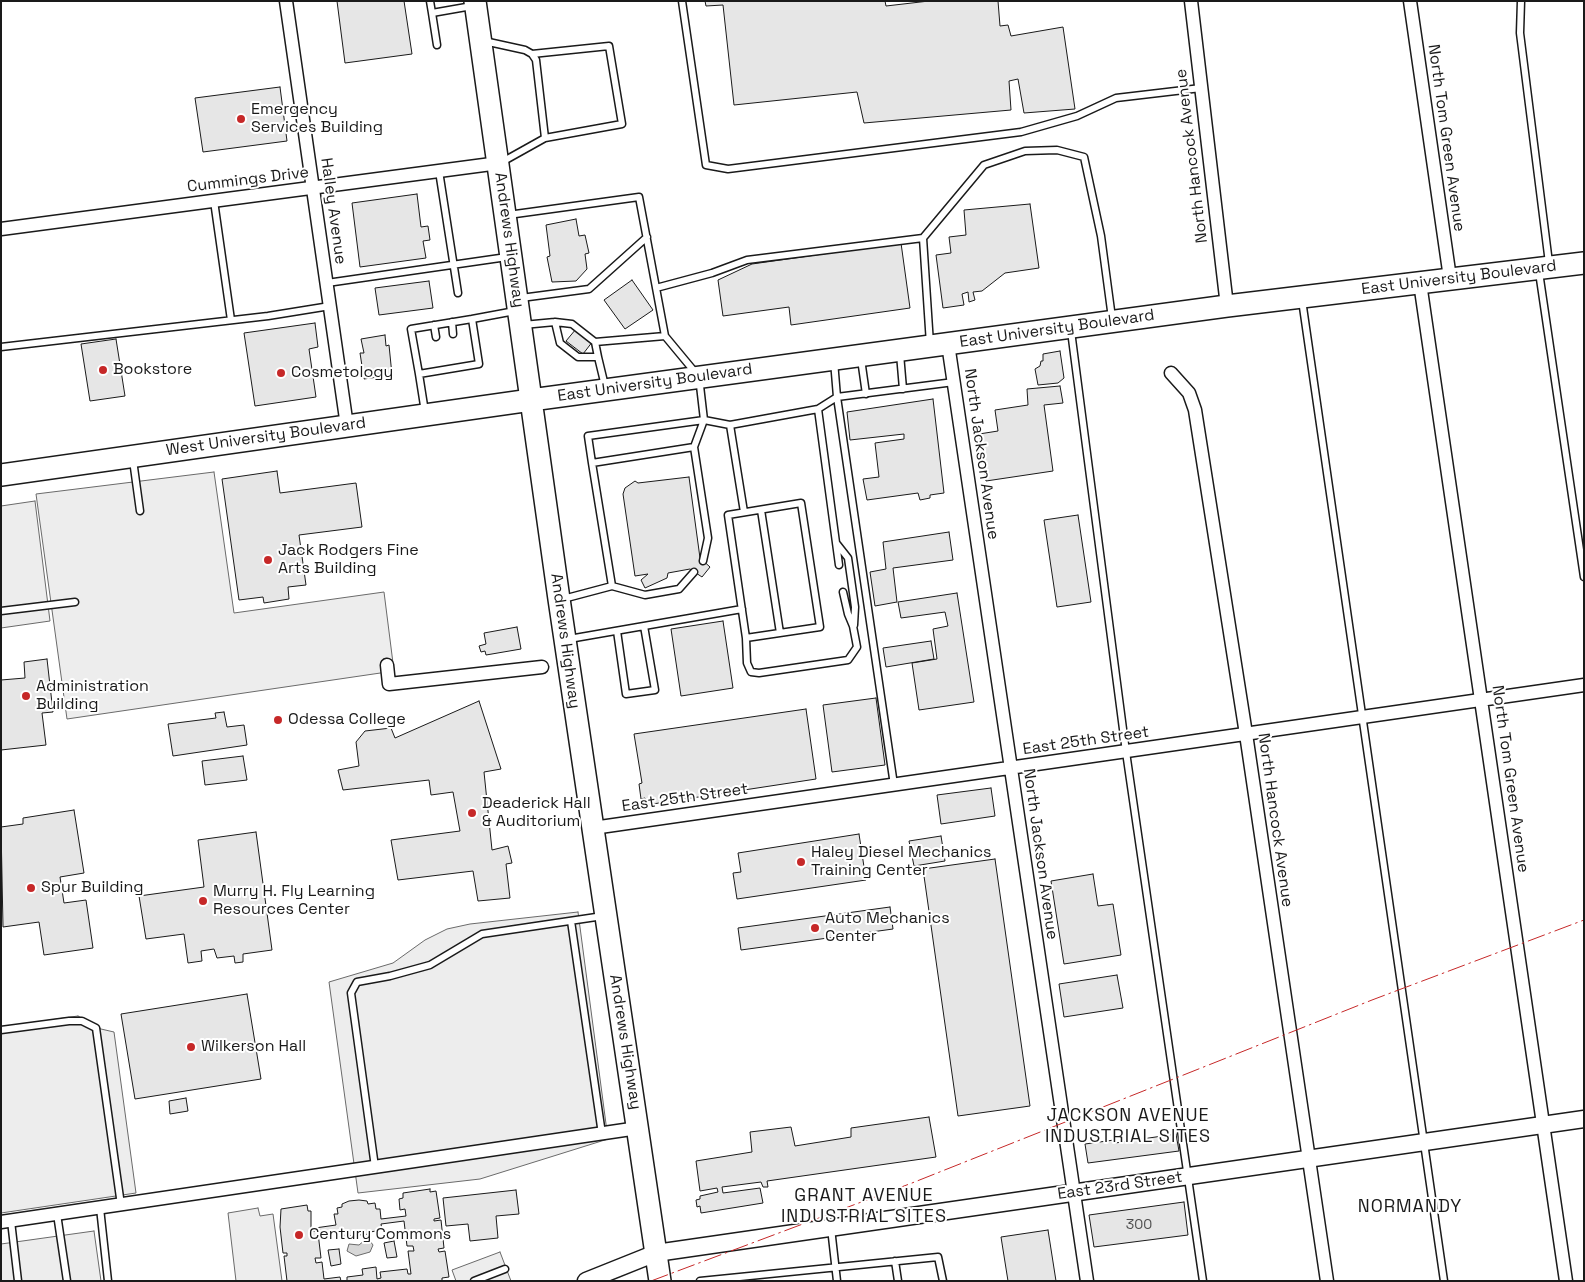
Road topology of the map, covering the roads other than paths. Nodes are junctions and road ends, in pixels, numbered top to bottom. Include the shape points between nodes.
1 (286, 1) edge
2 (430, 1) edge
3 (682, 1) edge
4 (1410, 1) edge
5 (1521, 1) edge
6 (475, 4) edge
7 (1190, 4) edge
8 (432, 13) junction
9 (481, 41) junction
10 (437, 45) dead end
11 (532, 54) junction
12 (1201, 88) junction
13 (545, 138) junction
14 (499, 163) junction
15 (439, 171) junction
16 (314, 188) junction
17 (214, 201) junction
18 (506, 216) junction
19 (1, 229) edge
20 (647, 237) junction
21 (923, 238) junction
22 (511, 256) junction
23 (1584, 263) edge
24 (454, 264) junction
25 (1544, 268) junction
26 (1450, 278) junction
27 (327, 283) junction
28 (1420, 283) junction
29 (656, 288) junction
30 (458, 293) dead end
31 (1301, 297) junction
32 (330, 306) junction
33 (1226, 306) junction
34 (519, 311) junction
35 (472, 319) junction
36 (231, 320) junction
37 (452, 322) junction
38 (555, 322) junction
39 (1113, 322) junction
40 (434, 325) junction
41 (1070, 327) junction
42 (453, 334) dead end
43 (436, 336) dead end
44 (665, 336) junction
45 (595, 342) junction
46 (939, 345) junction
47 (1, 347) edge
48 (900, 350) junction
49 (860, 356) junction
50 (598, 357) junction
51 (833, 359) junction
52 (1171, 373) dead end
53 (419, 374) junction
54 (699, 377) junction
55 (954, 382) junction
56 (903, 389) junction
57 (606, 390) junction
58 (866, 394) junction
59 (837, 398) junction
60 (530, 400) junction
61 (818, 409) junction
62 (426, 415) junction
63 (704, 420) junction
64 (730, 425) junction
65 (347, 426) junction
66 (694, 447) junction
67 (133, 456) junction
68 (592, 463) junction
69 (1, 475) edge
70 (140, 510) dead end
71 (761, 510) junction
72 (744, 512) junction
73 (837, 543) junction
74 (703, 561) dead end
75 (839, 564) dead end
76 (694, 572) dead end
77 (1584, 576) edge
78 (612, 586) junction
79 (844, 592) dead end
80 (559, 600) junction
81 (75, 602) dead end
82 (742, 609) junction
83 (1, 611) edge
84 (644, 626) junction
85 (854, 626) junction
86 (617, 631) junction
87 (780, 633) junction
88 (746, 638) junction
89 (565, 640) junction
90 (386, 665) dead end
91 (542, 667) dead end
92 (1584, 685) edge
93 (1482, 700) junction
94 (1362, 718) junction
95 (1246, 734) junction
96 (1126, 752) junction
97 (1011, 768) junction
98 (894, 785) junction
99 (592, 828) junction
100 (606, 915) junction
101 (571, 921) junction
102 (1, 1030) edge
103 (1584, 1118) edge
104 (1543, 1125) junction
105 (638, 1128) junction
106 (602, 1134) junction
107 (1424, 1142) junction
108 (1309, 1159) junction
109 (375, 1167) junction
110 (1188, 1176) junction
111 (1074, 1193) junction
112 (120, 1205) junction
113 (100, 1208) junction
114 (57, 1214) junction
115 (6, 1222) edge
116 (831, 1228) junction
117 (656, 1253) junction
118 (895, 1261) junction
119 (835, 1266) junction
120 (505, 1269) dead end
121 (732, 1278) edge
122 (18, 1281) edge
123 (67, 1281) edge
124 (108, 1281) edge
125 (474, 1281) edge
126 (586, 1281) edge
127 (660, 1281) edge
128 (700, 1281) edge
129 (837, 1281) edge
130 (898, 1281) edge
131 (942, 1281) edge
132 (1087, 1281) edge
133 (1203, 1281) edge
134 (1327, 1281) edge
135 (1444, 1281) edge
136 (1566, 1281) edge

1 - 16 street, Halley Avenue
2 - 8 lane
3 - 12 lane via 706,164 728,169 1021,132 1077,116 1116,98
4 - 26 street, North Tom Green Avenue
5 - 25 lane via 1520,34
6 - 8 lane
6 - 9 main road, Andrews Highway
7 - 12 street, North Hancock Avenue
8 - 10 lane
9 - 11 lane
9 - 14 main road, Andrews Highway
11 - 13 lane via 536,60
11 - 13 lane via 609,46 622,124
12 - 33 street, North Hancock Avenue
13 - 14 lane
14 - 15 street, Cummings Drive
14 - 18 main road, Andrews Highway
15 - 16 street, Cummings Drive
15 - 24 lane
16 - 17 street, Cummings Drive
16 - 27 street, Halley Avenue
17 - 19 street, Cummings Drive
17 - 36 lane
18 - 20 lane via 639,197
18 - 22 main road, Andrews Highway
20 - 29 lane
20 - 34 lane via 589,289
21 - 29 lane via 747,260
21 - 39 lane via 984,165 1025,150 1057,150 1084,157 1101,236
21 - 46 lane
22 - 24 lane
22 - 34 main road, Andrews Highway
23 - 25 main road, East University Boulevard
24 - 27 lane
24 - 30 lane
25 - 26 main road, East University Boulevard
25 - 77 lane
26 - 28 main road, East University Boulevard
27 - 32 street, Halley Avenue
28 - 31 main road, East University Boulevard
28 - 93 street, North Tom Green Avenue
29 - 44 lane
31 - 33 main road, East University Boulevard
31 - 94 lane
32 - 36 lane
32 - 65 street, Halley Avenue
33 - 39 main road, East University Boulevard
34 - 35 lane
34 - 38 lane
34 - 60 main road, Andrews Highway
35 - 37 lane
35 - 53 lane via 479,364
36 - 47 lane
37 - 40 lane
37 - 42 lane
38 - 45 lane via 572,324
38 - 50 lane via 560,343 578,357
39 - 41 main road, East University Boulevard
40 - 43 lane
40 - 53 lane via 411,329
41 - 46 main road, East University Boulevard
41 - 96 lane
44 - 45 lane
44 - 54 lane
45 - 50 lane
46 - 48 main road, East University Boulevard
46 - 55 street, North Jackson Avenue
48 - 49 main road, East University Boulevard
48 - 56 lane
49 - 51 main road, East University Boulevard
49 - 58 lane
50 - 57 lane
51 - 54 main road, East University Boulevard
51 - 59 lane
52 - 95 street, North Hancock Avenue via 1189,393 1195,410
53 - 62 lane
54 - 57 main road, East University Boulevard
54 - 63 lane
55 - 56 lane
55 - 97 street, North Jackson Avenue
56 - 58 lane
57 - 60 main road, East University Boulevard
58 - 59 lane
59 - 61 lane
59 - 98 lane
60 - 62 main road, West University Boulevard
60 - 80 main road, Andrews Highway
61 - 64 lane
61 - 73 lane
62 - 65 main road, West University Boulevard
63 - 64 lane
63 - 66 lane
63 - 68 lane via 588,436
64 - 72 lane
65 - 67 main road, West University Boulevard
66 - 68 lane
66 - 74 lane via 708,538
67 - 69 main road, West University Boulevard
67 - 70 lane
68 - 78 lane
71 - 72 lane
71 - 87 lane
71 - 87 lane via 801,504 810,561 820,627
72 - 82 lane via 728,515
73 - 75 lane
73 - 85 lane via 848,558 855,607
76 - 78 lane via 679,589 645,595
78 - 80 lane
79 - 85 lane
80 - 89 main road, Andrews Highway
81 - 83 lane
82 - 84 lane
82 - 88 lane
84 - 86 lane
84 - 86 lane via 654,690 626,694
85 - 88 lane via 857,647 848,660 759,673 750,672
86 - 89 lane
87 - 88 lane
89 - 99 main road, Andrews Highway
90 - 91 street via 390,684
92 - 93 street, East 25th Street
93 - 94 street, East 25th Street
93 - 104 street, North Tom Green Avenue
94 - 95 street, East 25th Street
94 - 107 lane
95 - 96 street, East 25th Street
95 - 108 street, North Hancock Avenue
96 - 97 street, East 25th Street
96 - 110 lane
97 - 98 street, East 25th Street
97 - 111 street, North Jackson Avenue
98 - 99 street, East 25th Street
99 - 100 main road, Andrews Highway
100 - 101 lane
100 - 105 main road, Andrews Highway
101 - 106 lane
101 - 109 lane via 482,934 430,965 358,982 351,993
102 - 112 lane via 69,1021 82,1021 96,1028
103 - 104 street, East 23rd Street
104 - 107 street, East 23rd Street
104 - 136 street, North Tom Green Avenue
105 - 106 street
105 - 117 main road, Andrews Highway
106 - 109 street
107 - 108 street, East 23rd Street
107 - 135 lane
108 - 110 street, East 23rd Street
108 - 134 street, North Hancock Avenue
109 - 112 street
110 - 111 street, East 23rd Street
110 - 133 lane
111 - 116 street, East 23rd Street
111 - 132 street, North Jackson Avenue
112 - 113 street
113 - 114 street
113 - 124 lane
114 - 115 street
114 - 123 lane
115 - 122 lane
116 - 117 street, East 23rd Street
116 - 119 lane
117 - 126 street, East 23rd Street
117 - 127 main road, Andrews Highway
118 - 119 lane
118 - 130 lane
118 - 131 lane via 938,1257
119 - 121 lane
119 - 129 lane
120 - 125 lane
121 - 128 lane

